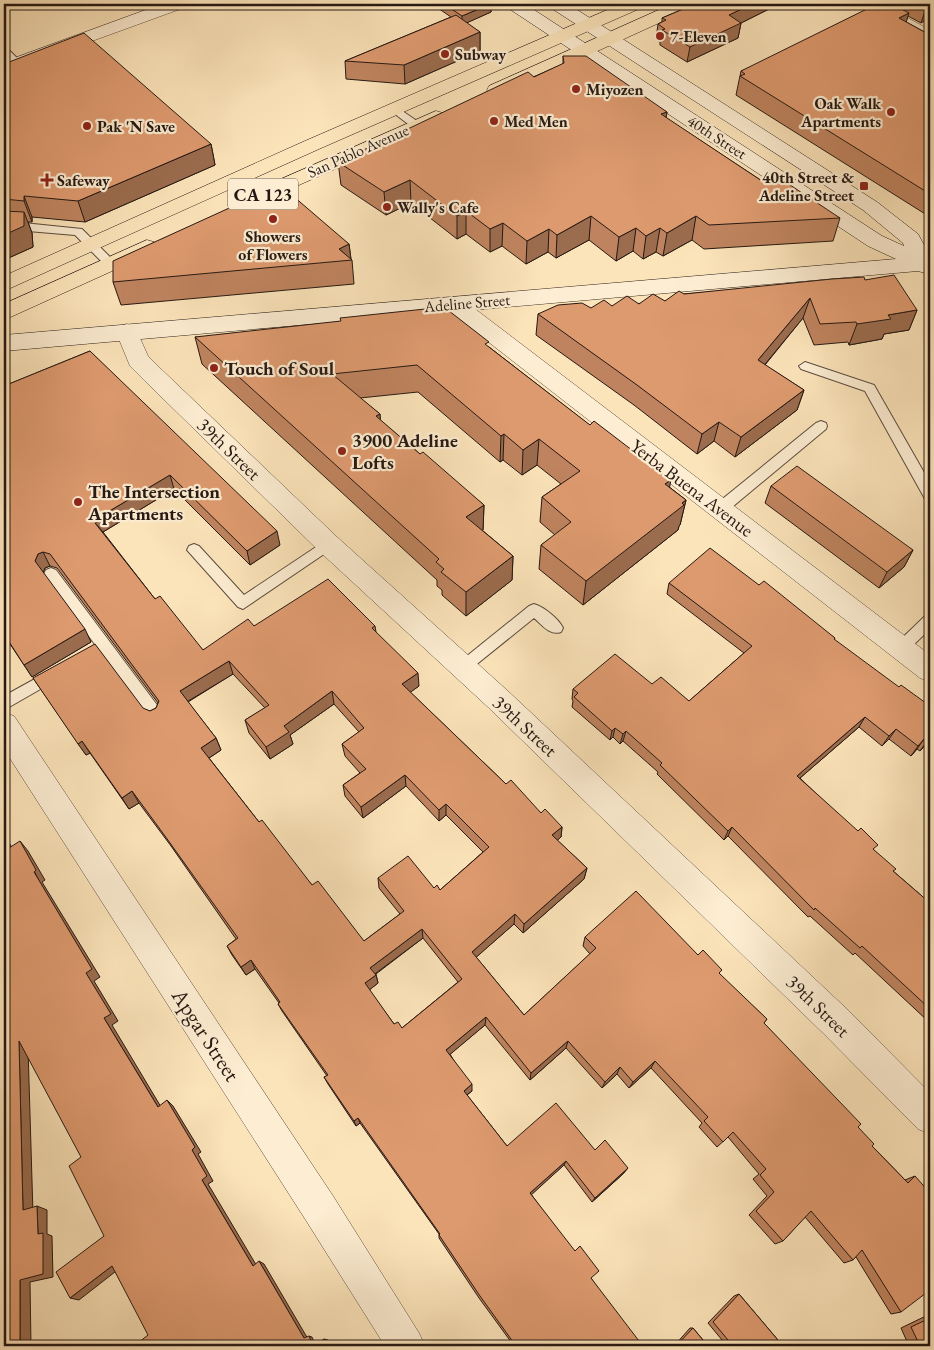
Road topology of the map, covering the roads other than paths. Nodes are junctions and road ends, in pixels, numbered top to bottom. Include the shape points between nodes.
1 (176, 4) edge
2 (514, 4) edge
3 (557, 4) edge
4 (635, 4) edge
5 (686, 4) edge
6 (870, 4) edge
7 (588, 24) junction
8 (562, 35) junction
9 (930, 37) edge
10 (610, 39) junction
11 (22, 43) dead end
12 (4, 50) edge
13 (585, 51) junction
14 (10, 65) edge
15 (477, 98) edge
16 (394, 109) junction
17 (451, 110) edge
18 (416, 125) junction
19 (221, 212) edge
20 (4, 225) edge
21 (161, 240) edge
22 (92, 245) junction
23 (110, 264) junction
24 (928, 267) edge
25 (4, 284) edge
26 (454, 304) junction
27 (4, 313) edge
28 (126, 332) junction
29 (4, 343) edge
30 (805, 366) dead end
31 (821, 426) dead end
32 (930, 495) edge
33 (720, 509) junction
34 (328, 544) junction
35 (194, 550) dead end
36 (51, 574) edge
37 (930, 620) edge
38 (556, 628) dead end
39 (104, 645) junction
40 (901, 648) junction
41 (88, 654) edge
42 (65, 668) edge
43 (462, 668) junction
44 (930, 670) edge
45 (4, 704) edge
46 (155, 714) edge
47 (4, 725) edge
48 (930, 1117) edge
49 (406, 1346) edge

1 - 14 street
2 - 8 street, 40th Street
3 - 7 street, 40th Street
4 - 7 main road, San Pablo Avenue / CA 123
5 - 10 main road
6 - 9 street
7 - 8 main road, San Pablo Avenue / CA 123
7 - 10 street, 40th Street
8 - 13 street, 40th Street
8 - 16 main road, San Pablo Avenue / CA 123
10 - 13 main road
10 - 24 street, 40th Street via 870,206 911,239
11 - 12 street
12 - 14 lane
13 - 15 main road
13 - 24 street, 40th Street via 875,241
16 - 18 lane
16 - 22 main road, San Pablo Avenue / CA 123
17 - 18 main road, San Pablo Avenue / CA 123
18 - 19 main road, San Pablo Avenue / CA 123
20 - 22 lane via 78,232
21 - 23 main road
22 - 23 lane
22 - 25 main road, San Pablo Avenue / CA 123
23 - 27 main road
24 - 26 street, Adeline Street
26 - 28 street, Adeline Street
26 - 33 street, Yerba Buena Avenue
28 - 29 street, Adeline Street
28 - 34 street, 39th Street via 138,360
30 - 32 lane via 870,388
31 - 33 lane
33 - 40 street, Yerba Buena Avenue
34 - 35 lane via 243,603
34 - 43 street, 39th Street
36 - 39 lane
37 - 40 lane
38 - 43 lane via 534,610
39 - 41 lane
39 - 46 lane
40 - 44 street, Yerba Buena Avenue
42 - 45 lane
43 - 48 street, 39th Street via 830,1016
47 - 49 street, Apgar Street

